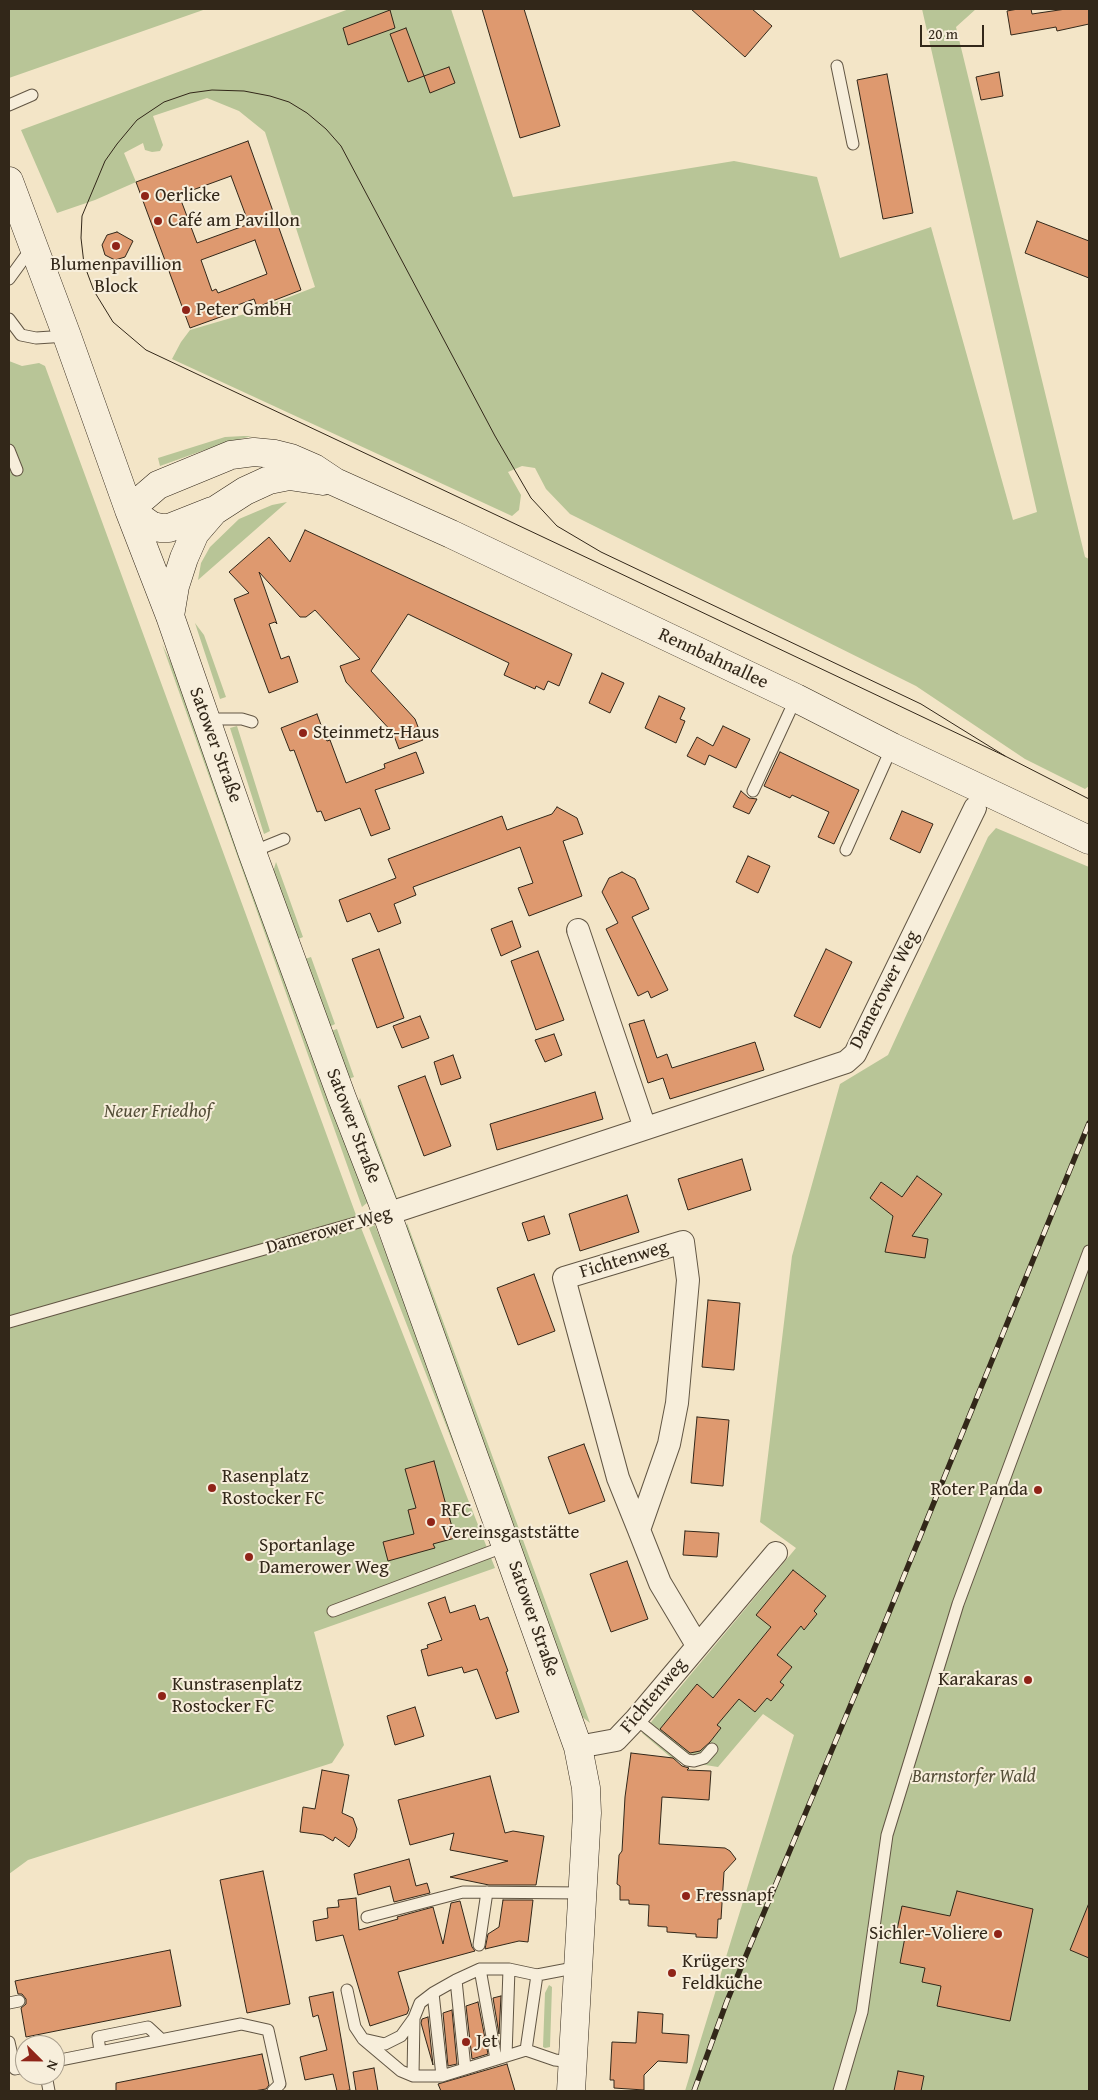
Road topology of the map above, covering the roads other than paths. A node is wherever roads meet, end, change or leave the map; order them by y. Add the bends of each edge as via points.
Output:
1 (837, 66) dead end
2 (32, 95) dead end
3 (9, 105) edge
4 (853, 144) dead end
5 (9, 181) edge
6 (33, 246) junction
7 (9, 279) edge
8 (9, 319) edge
9 (68, 336) junction
10 (9, 450) edge
11 (17, 470) dead end
12 (335, 482) junction
13 (129, 510) junction
14 (214, 511) junction
15 (170, 616) junction
16 (796, 698) junction
17 (206, 719) junction
18 (252, 722) dead end
19 (892, 747) junction
20 (753, 791) dead end
21 (975, 808) dead end
22 (284, 839) dead end
23 (1089, 840) edge
24 (846, 850) dead end
25 (252, 852) junction
26 (578, 930) dead end
27 (645, 1128) junction
28 (387, 1214) junction
29 (1089, 1251) edge
30 (9, 1322) edge
31 (639, 1530) junction
32 (507, 1546) junction
33 (776, 1553) dead end
34 (333, 1611) dead end
35 (697, 1644) junction
36 (636, 1719) junction
37 (578, 1747) junction
38 (712, 1749) dead end
39 (487, 1892) junction
40 (583, 1893) junction
41 (367, 1916) dead end
42 (479, 1945) dead end
43 (579, 1967) junction
44 (480, 1969) junction
45 (509, 1969) junction
46 (537, 1975) junction
47 (456, 1980) junction
48 (347, 1990) dead end
49 (434, 1993) junction
50 (414, 2018) junction
51 (363, 2039) junction
52 (9, 2042) edge
53 (526, 2050) junction
54 (501, 2057) junction
55 (65, 2059) edge
56 (573, 2062) junction
57 (466, 2068) junction
58 (15, 2069) edge
59 (413, 2076) junction
60 (442, 2076) junction
61 (274, 2091) edge
62 (571, 2091) edge
63 (839, 2091) edge

1 - 4 lane
2 - 3 lane
5 - 6 main road, Satower Straße
6 - 7 lane
6 - 9 main road, Satower Straße
8 - 9 lane via 21,334 36,338
9 - 13 main road, Satower Straße
10 - 11 lane
12 - 13 main road, Rennbahnallee via 314,468 276,454 230,455 169,479
12 - 14 main road, Rennbahnallee via 289,476 269,480
12 - 16 main road, Rennbahnallee
13 - 14 main road, Rennbahnallee via 152,526 161,528
13 - 15 main road, Satower Straße
14 - 15 main road, Rennbahnallee via 196,533 184,558
15 - 17 main road, Satower Straße
16 - 19 main road, Rennbahnallee
16 - 20 lane
17 - 18 lane
17 - 25 main road, Satower Straße
19 - 23 main road, Rennbahnallee
19 - 24 lane
21 - 27 street, Damerower Weg via 855,1054 846,1062
22 - 25 lane
25 - 28 main road, Satower Straße
26 - 27 street
27 - 28 street, Damerower Weg
28 - 30 lane, Damerower Weg
28 - 32 main road, Satower Straße
29 - 63 lane via 958,1604 887,1835 862,2012
31 - 31 street, Fichtenweg via 669,1444 678,1403 688,1280 683,1242 564,1278 618,1478
31 - 35 street, Fichtenweg via 660,1583
32 - 34 lane
32 - 37 main road, Satower Straße
33 - 35 street, Fichtenweg
35 - 36 street, Fichtenweg
36 - 37 street, Fichtenweg via 616,1740
36 - 38 lane via 687,1760 704,1758
37 - 40 main road, Satower Straße via 587,1813
39 - 40 lane
39 - 41 lane via 463,1892
39 - 42 lane
40 - 43 main road, Satower Straße
43 - 46 lane
43 - 56 main road, Satower Straße
44 - 45 lane
44 - 47 lane
44 - 54 lane
45 - 46 lane
45 - 54 lane
46 - 53 lane
47 - 49 lane
47 - 57 lane
48 - 51 lane via 355,2027
49 - 50 lane via 420,2003
49 - 60 lane
50 - 51 lane via 402,2036 385,2044
50 - 59 lane
51 - 59 lane via 401,2071
52 - 58 lane
53 - 54 lane
53 - 56 lane via 555,2060
54 - 57 lane
55 - 61 lane via 241,2024 268,2030 280,2084
56 - 62 main road, Satower Straße
57 - 60 lane
59 - 60 lane

